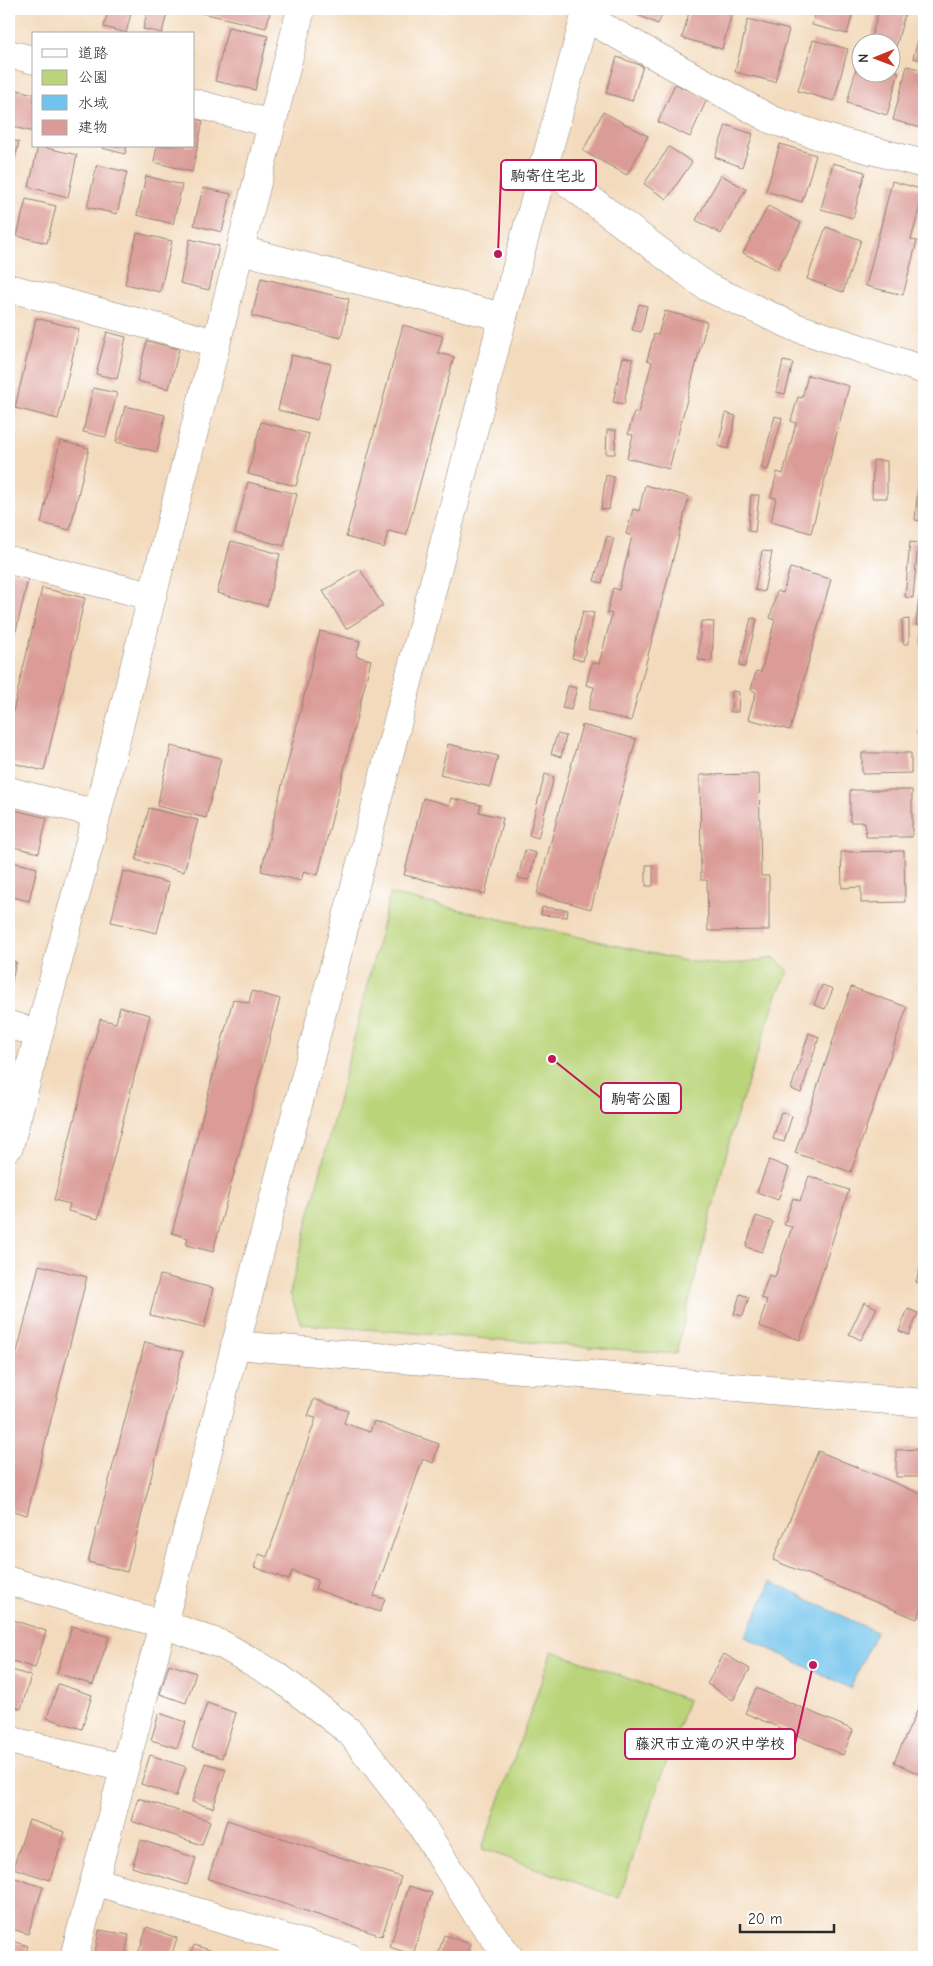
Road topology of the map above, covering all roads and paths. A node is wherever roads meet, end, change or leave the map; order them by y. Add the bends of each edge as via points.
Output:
1 (301, 9) edge
2 (586, 13) edge
3 (9, 54) edge
4 (32, 60) edge
5 (195, 103) edge
6 (272, 124) junction
7 (543, 164) junction
8 (924, 164) edge
9 (240, 250) junction
10 (9, 288) edge
11 (503, 317) junction
12 (216, 343) junction
13 (924, 370) edge
14 (9, 560) edge
15 (151, 596) junction
16 (9, 791) edge
17 (97, 814) junction
18 (9, 1026) edge
19 (39, 1033) junction
20 (9, 1148) edge
21 (235, 1345) junction
22 (924, 1403) edge
23 (9, 1581) edge
24 (162, 1624) junction
25 (9, 1740) edge
26 (124, 1768) junction
27 (94, 1880) junction
28 (74, 1957) edge
29 (348, 1957) edge
30 (509, 1957) edge

1 - 6 street
2 - 7 street
2 - 8 street via 772,120
3 - 4 street
5 - 6 street
6 - 9 street
7 - 11 street
7 - 13 street via 707,287 795,327
9 - 11 street
9 - 12 street
10 - 12 street
11 - 21 street
12 - 15 street
14 - 15 street
15 - 17 street
16 - 17 street
17 - 19 street
18 - 19 street
19 - 20 street
21 - 22 street
21 - 24 street
23 - 24 street
24 - 26 street
24 - 30 street via 223,1645 280,1678 350,1732 418,1820 476,1913
25 - 26 street
26 - 27 street
27 - 28 street
27 - 29 street

